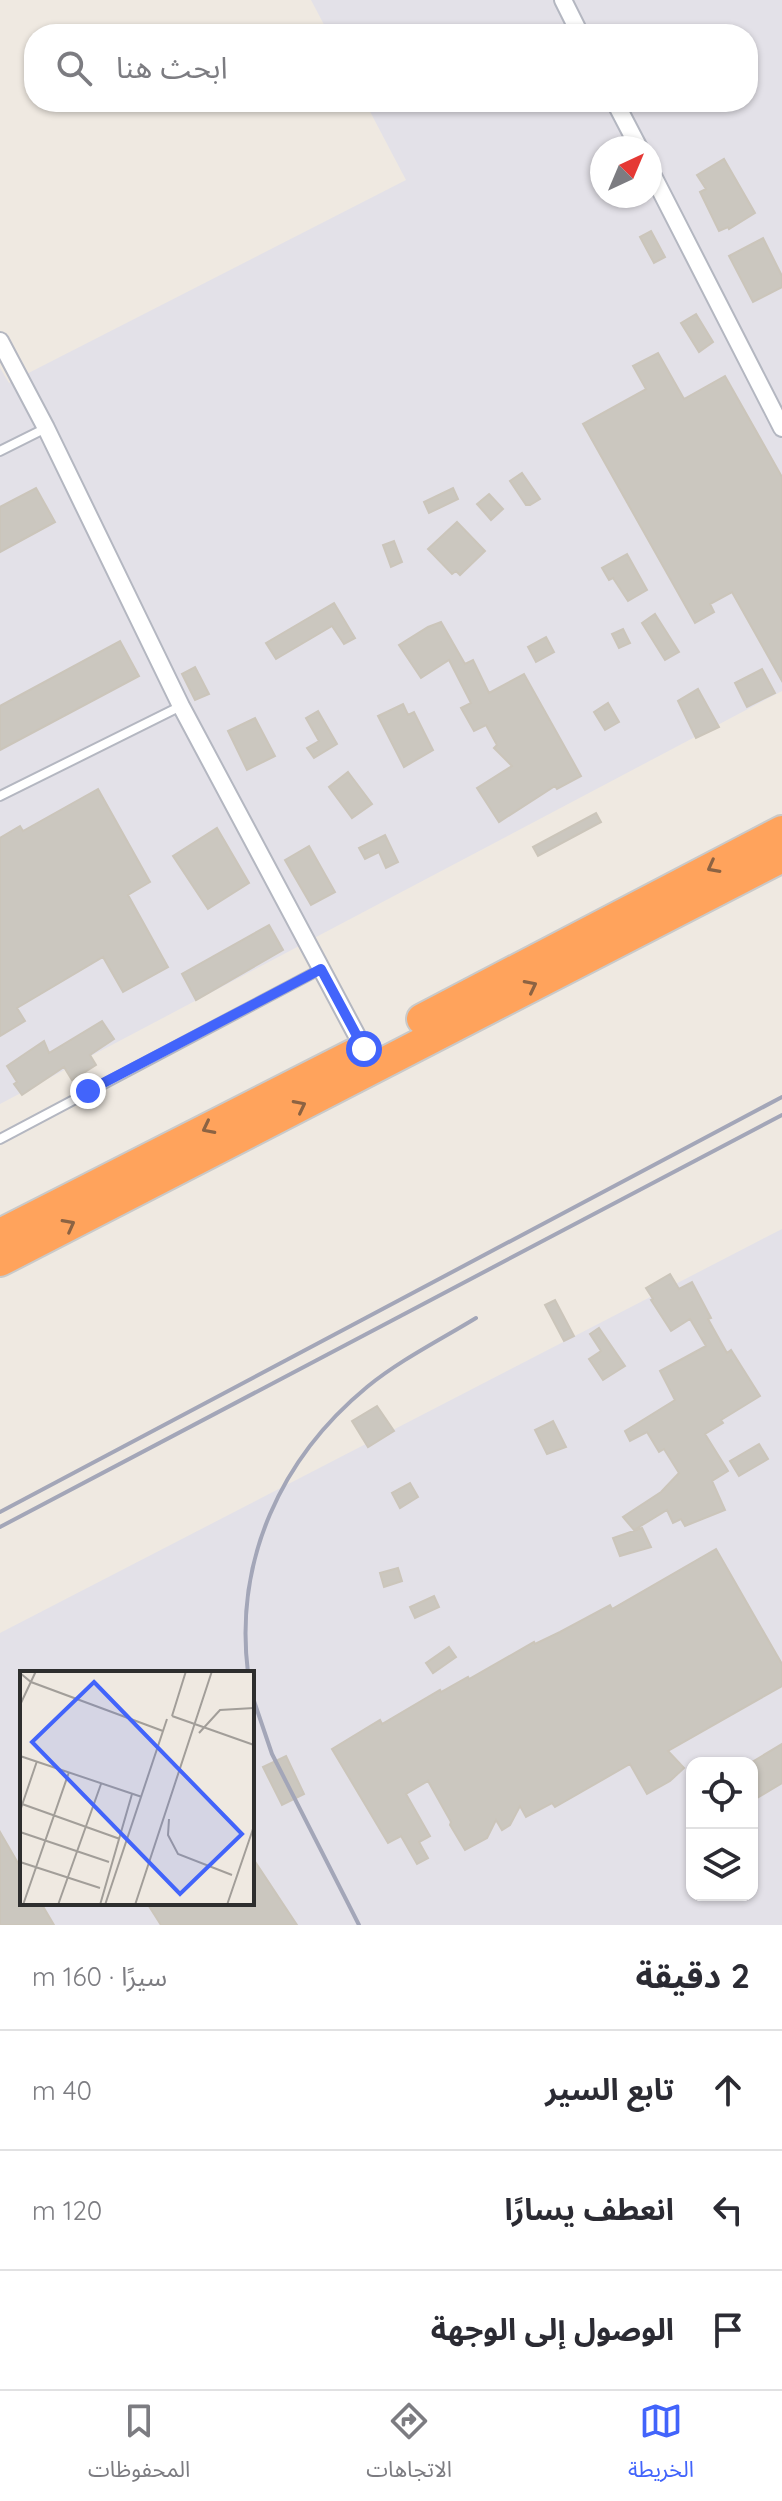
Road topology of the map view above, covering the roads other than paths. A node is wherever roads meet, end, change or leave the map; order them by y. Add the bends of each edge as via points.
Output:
1 (563, 0) edge
2 (575, 24) edge
3 (620, 112) edge
4 (633, 136) edge
5 (662, 193) edge
6 (0, 341) edge
7 (46, 428) junction
8 (782, 428) edge
9 (0, 451) edge
10 (181, 706) junction
11 (0, 796) edge
12 (782, 831) edge
13 (782, 857) edge
14 (321, 969) junction
15 (364, 1049) junction
16 (0, 1139) edge
17 (0, 1234) edge
18 (0, 1261) edge

1 - 2 street
3 - 4 street
5 - 8 street
6 - 7 street
7 - 9 lane
7 - 10 street
10 - 11 lane
10 - 14 street
12 -> 15 highway
18 -> 13 highway
14 - 15 street
14 - 16 lane
15 -> 17 highway

